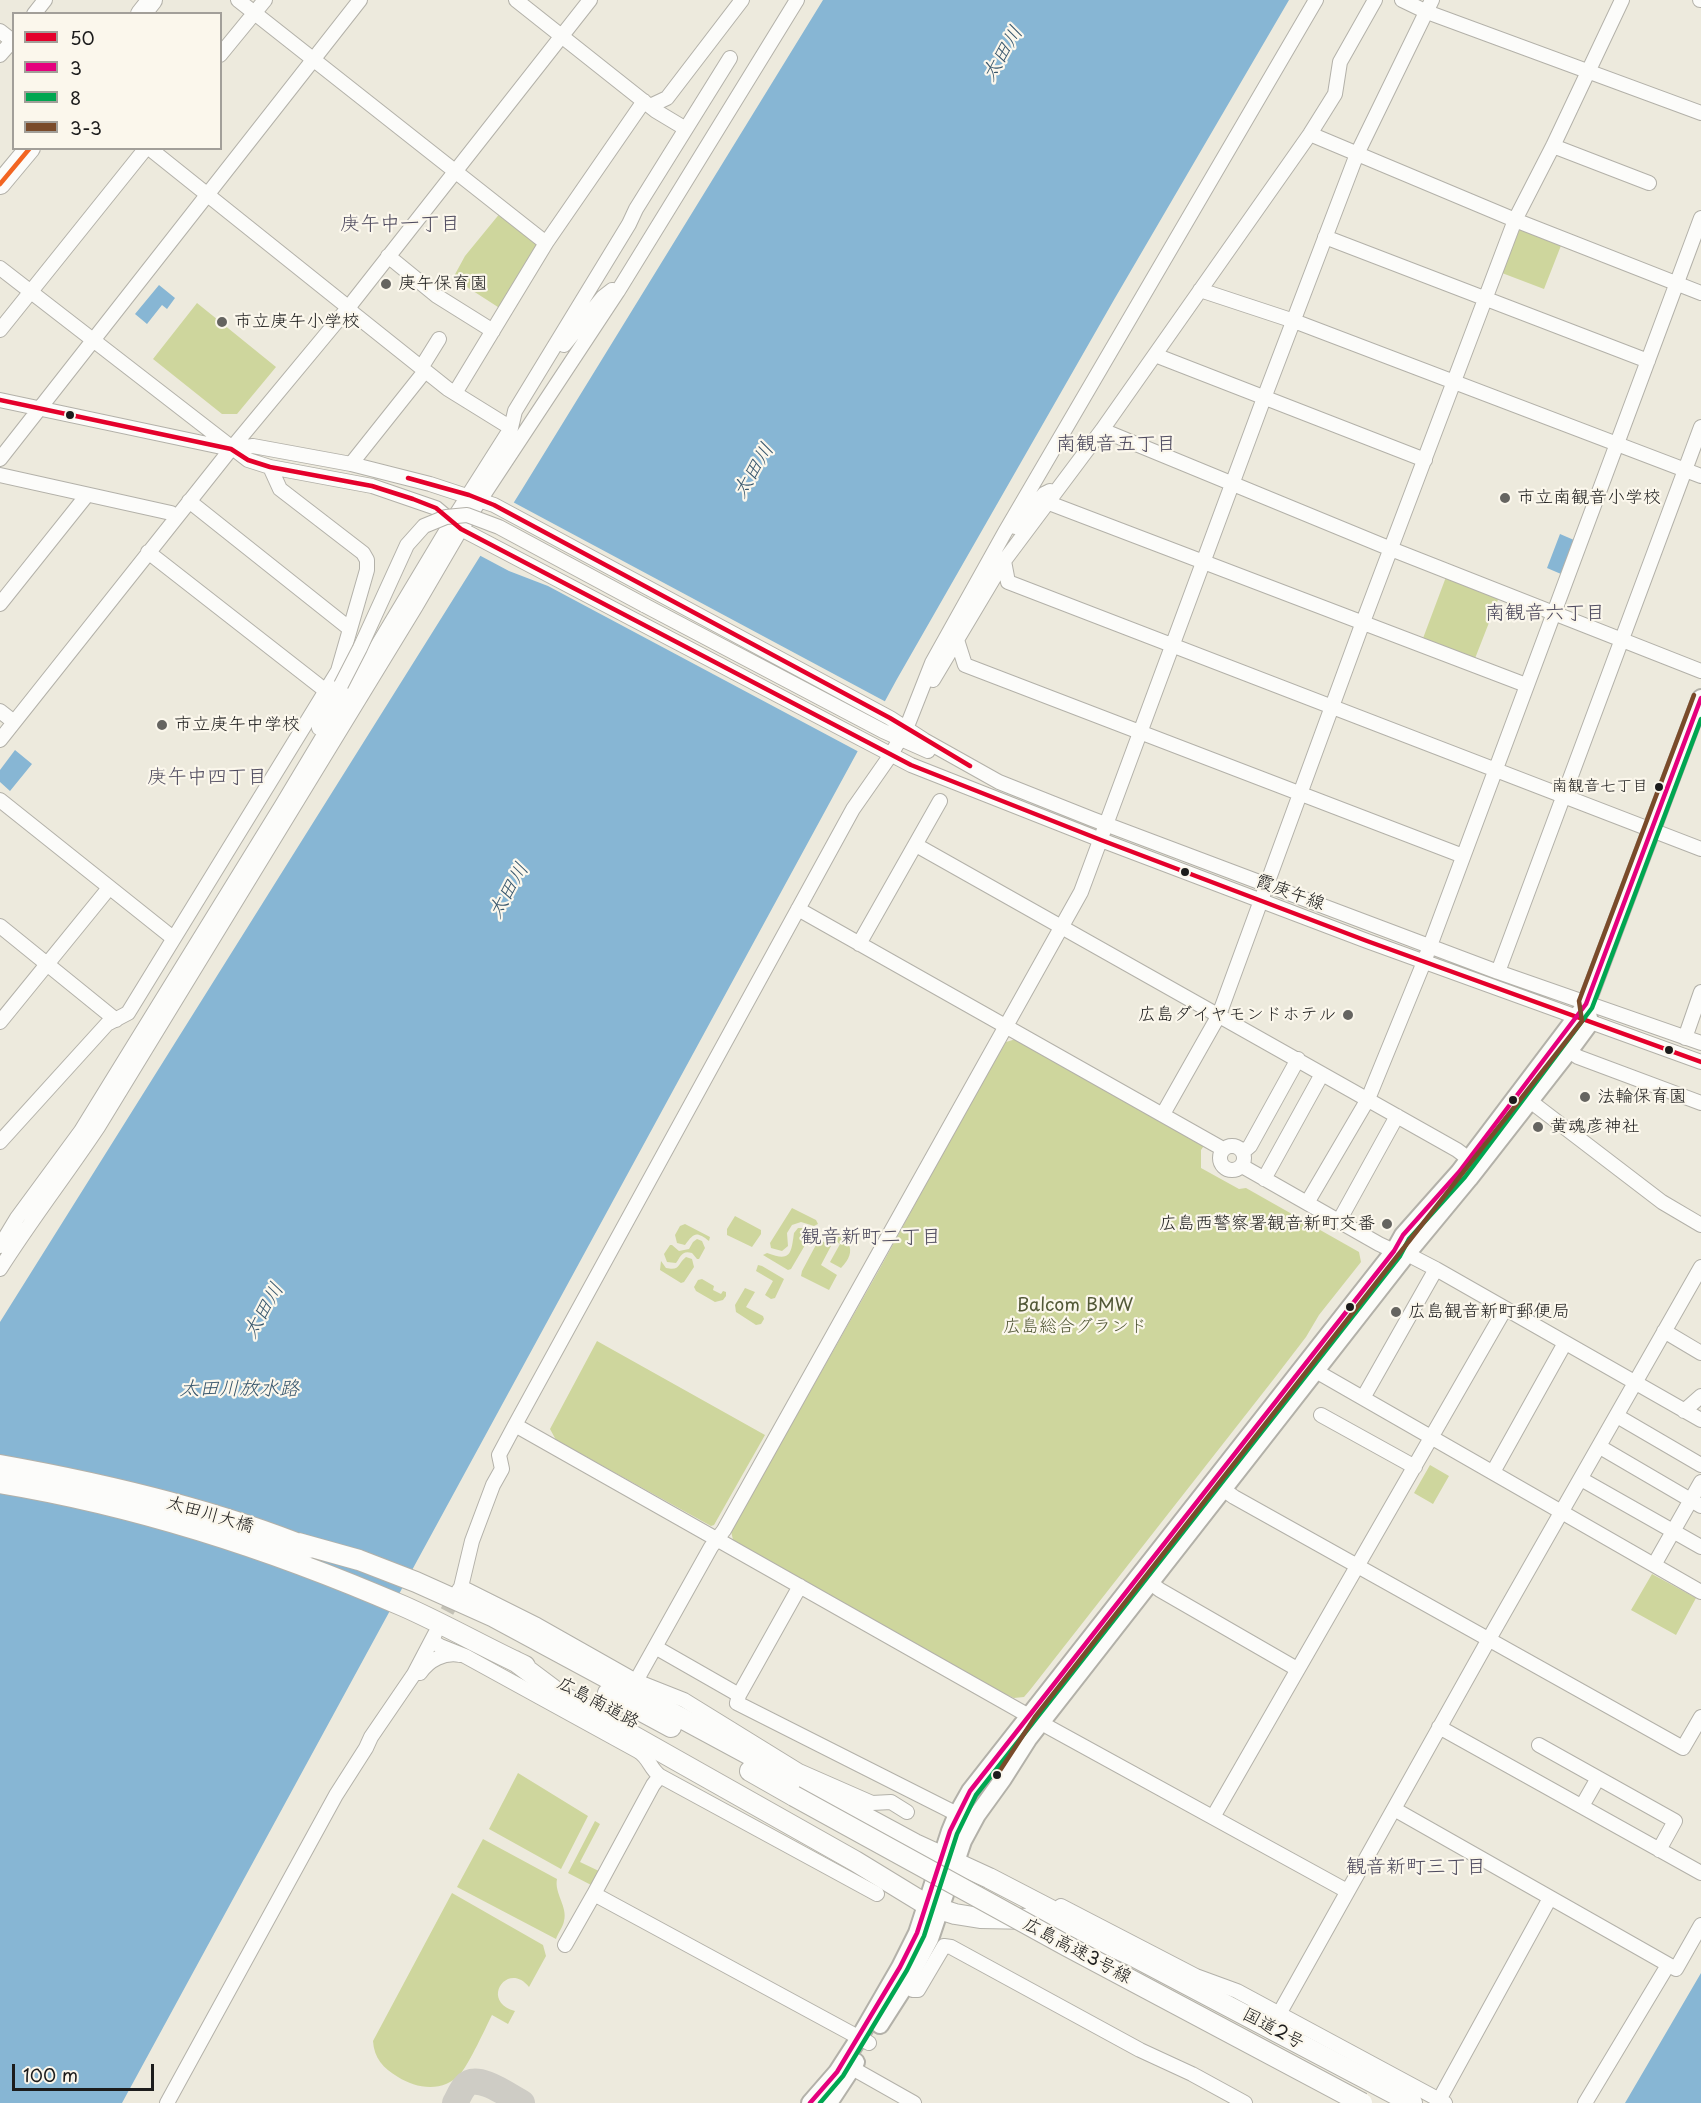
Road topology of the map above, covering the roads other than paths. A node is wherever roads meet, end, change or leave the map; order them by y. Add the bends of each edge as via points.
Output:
1 (45, 0) edge
2 (152, 0) edge
3 (238, 0) edge
4 (265, 0) edge
5 (360, 0) edge
6 (516, 0) edge
7 (590, 0) edge
8 (742, 0) edge
9 (797, 0) edge
10 (1316, 0) edge
11 (1375, 0) edge
12 (1402, 0) edge
13 (1622, 0) edge
14 (1430, 6) edge
15 (36, 12) edge
16 (143, 12) edge
17 (254, 13) junction
18 (0, 31) edge
19 (561, 36) junction
20 (12, 40) edge
21 (12, 42) edge
22 (222, 53) edge
23 (0, 55) edge
24 (730, 58) dead end
25 (314, 59) junction
26 (1588, 72) junction
27 (647, 104) junction
28 (1701, 113) edge
29 (686, 129) junction
30 (1310, 134) junction
31 (1553, 146) junction
32 (28, 150) edge
33 (145, 150) edge
34 (150, 150) edge
35 (1357, 154) junction
36 (455, 171) junction
37 (1649, 183) dead end
38 (0, 184) edge
39 (207, 194) junction
40 (1701, 218) edge
41 (1515, 220) junction
42 (1325, 237) junction
43 (546, 243) junction
44 (387, 256) junction
45 (0, 268) edge
46 (1677, 283) junction
47 (1200, 290) junction
48 (618, 291) junction
49 (30, 292) junction
50 (1701, 293) edge
51 (1484, 299) junction
52 (348, 308) junction
53 (1294, 321) junction
54 (0, 330) edge
55 (494, 331) junction
56 (439, 339) dead end
57 (93, 341) junction
58 (552, 349) junction
59 (1155, 355) junction
60 (1648, 361) junction
61 (423, 369) junction
62 (1454, 381) junction
63 (455, 393) junction
64 (1264, 398) junction
65 (0, 399) edge
66 (40, 408) junction
67 (511, 428) junction
68 (1701, 428) edge
69 (1102, 430) junction
70 (1617, 443) junction
71 (231, 449) junction
72 (0, 459) edge
73 (1425, 460) junction
74 (351, 464) junction
75 (270, 468) junction
76 (1685, 470) junction
77 (0, 475) edge
78 (1701, 476) edge
79 (1061, 485) junction
80 (1233, 485) junction
81 (87, 495) junction
82 (475, 497) junction
83 (189, 501) junction
84 (1049, 503) junction
85 (176, 517) junction
86 (456, 525) junction
87 (1005, 532) junction
88 (1390, 549) junction
89 (148, 552) junction
90 (1004, 561) junction
91 (1204, 562) junction
92 (0, 604) edge
93 (1553, 614) junction
94 (1363, 622) junction
95 (350, 628) junction
96 (957, 640) junction
97 (1622, 640) junction
98 (1174, 646) junction
99 (1701, 671) edge
100 (1526, 685) junction
101 (326, 691) junction
102 (920, 696) junction
103 (1701, 698) edge
104 (1333, 707) junction
105 (0, 711) edge
106 (14, 722) junction
107 (887, 725) junction
108 (1141, 732) junction
109 (903, 734) junction
110 (0, 740) edge
111 (890, 756) junction
112 (1495, 768) junction
113 (1301, 794) junction
114 (1563, 795) junction
115 (0, 800) edge
116 (940, 801) dead end
117 (282, 805) junction
118 (1106, 825) junction
119 (1653, 830) junction
120 (1101, 840) junction
121 (916, 845) junction
122 (1701, 849) edge
123 (1463, 856) junction
124 (1267, 884) junction
125 (109, 888) junction
126 (1261, 901) junction
127 (798, 909) junction
128 (0, 926) edge
129 (1064, 927) junction
130 (173, 938) junction
131 (859, 944) junction
132 (1430, 946) junction
133 (1424, 962) junction
134 (48, 964) junction
135 (1498, 972) junction
136 (1701, 992) edge
137 (1219, 1015) junction
138 (1584, 1015) junction
139 (116, 1020) junction
140 (0, 1022) edge
141 (1008, 1027) junction
142 (1685, 1038) junction
143 (1701, 1043) edge
144 (1569, 1051) junction
145 (1298, 1059) junction
146 (1701, 1062) edge
147 (1322, 1074) junction
148 (1368, 1099) junction
149 (1530, 1101) junction
150 (1701, 1103) edge
151 (1163, 1114) junction
152 (1397, 1116) junction
153 (1, 1139) edge
154 (1223, 1149) junction
155 (1242, 1159) junction
156 (1469, 1159) junction
157 (1264, 1179) junction
158 (1306, 1203) junction
159 (1339, 1221) junction
160 (1701, 1225) edge
161 (0, 1246) edge
162 (1400, 1253) junction
163 (1701, 1267) edge
164 (0, 1269) edge
165 (1436, 1269) junction
166 (1696, 1286) edge
167 (1505, 1309) junction
168 (1664, 1331) junction
169 (1565, 1343) junction
170 (1701, 1353) edge
171 (1311, 1369) junction
172 (1635, 1383) junction
173 (1701, 1396) edge
174 (1363, 1398) junction
175 (1684, 1411) junction
176 (1321, 1415) dead end
177 (1617, 1416) junction
178 (1701, 1420) edge
179 (515, 1425) junction
180 (1432, 1438) junction
181 (1600, 1447) junction
182 (1701, 1464) edge
183 (0, 1465) edge
184 (1415, 1467) junction
185 (1492, 1472) junction
186 (1581, 1479) junction
187 (1701, 1482) edge
188 (0, 1483) edge
189 (1219, 1486) junction
190 (1696, 1503) edge
191 (1562, 1512) junction
192 (1673, 1531) junction
193 (717, 1539) junction
194 (298, 1543) joint
195 (1701, 1547) edge
196 (1654, 1565) junction
197 (1357, 1566) junction
198 (1146, 1579) junction
199 (800, 1586) junction
200 (1701, 1592) edge
201 (410, 1593) junction
202 (1489, 1639) junction
203 (655, 1647) junction
204 (465, 1656) junction
205 (515, 1661) junction
206 (1297, 1669) junction
207 (636, 1681) junction
208 (739, 1695) junction
209 (1701, 1717) edge
210 (1036, 1719) junction
211 (1439, 1727) junction
212 (723, 1733) junction
213 (1539, 1745) dead end
214 (366, 1748) junction
215 (660, 1776) junction
216 (1598, 1778) junction
217 (792, 1802) junction
218 (1582, 1806) junction
219 (1394, 1809) junction
220 (907, 1812) dead end
221 (957, 1814) junction
222 (1212, 1817) junction
223 (1659, 1850) junction
224 (950, 1861) junction
225 (850, 1865) junction
226 (1701, 1873) edge
227 (1347, 1891) junction
228 (877, 1893) dead end
229 (594, 1894) junction
230 (1019, 1894) junction
231 (1550, 1898) junction
232 (934, 1907) junction
233 (1701, 1925) edge
234 (565, 1945) dead end
235 (1133, 1956) junction
236 (1668, 1965) junction
237 (905, 1986) junction
238 (1279, 2014) junction
239 (864, 2040) junction
240 (852, 2068) junction
241 (1442, 2102) edge
242 (167, 2103) edge
243 (810, 2103) edge
244 (829, 2103) edge
245 (914, 2103) edge
246 (1245, 2103) edge
247 (1348, 2103) edge
248 (1362, 2103) edge
249 (1412, 2103) edge
250 (1585, 2103) edge

1 - 15 street
2 - 16 highway
3 - 17 street
4 - 17 street
5 - 25 street
6 - 19 street
7 - 19 street
8 - 27 street via 667,98
9 - 48 street
10 - 87 street
11 - 30 street via 1340,62 1335,94
12 - 14 street
13 - 26 street
14 - 26 street
14 - 35 street
17 - 22 street
17 - 25 street
18 - 20 street
19 - 27 street
19 - 36 street
21 - 23 street
24 - 29 street
25 - 36 street
25 - 39 street
26 - 28 street
26 - 31 street
27 - 29 street
27 - 43 street
29 - 58 street
30 - 35 street
30 - 47 street
31 - 37 street
31 - 41 street
32 - 38 highway
33 - 49 street
34 - 39 street
35 - 41 street
35 - 42 street
36 - 43 street
36 - 44 street
39 - 52 street
39 - 57 street
40 - 46 street
41 - 46 street
41 - 51 street
42 - 51 street
42 - 53 street
43 - 55 street
44 - 52 street
44 - 55 street via 436,296
45 - 49 street
46 - 50 street
46 - 60 street
47 - 53 street
47 - 59 street
48 - 58 street via 612,290 603,297 561,348
48 - 82 street
49 - 54 street
49 - 57 street
51 - 60 street
51 - 62 street
52 - 61 street
52 - 71 street
53 - 62 street
53 - 64 street
55 - 63 street
56 - 61 street
57 - 66 street
57 - 71 street
58 - 67 street via 515,411
59 - 64 street
59 - 69 street
60 - 70 street
61 - 63 street
61 - 74 street
62 - 70 street
62 - 73 street
63 - 67 street
64 - 73 street
64 - 80 street
65 - 66 street
66 - 71 street
66 - 72 street
67 - 82 street
68 - 76 street
69 - 79 street
69 - 80 street
70 - 76 street
70 - 93 street
71 - 74 street via 253,446
71 - 75 street
71 - 83 street
73 - 88 street
74 - 82 street
75 - 86 street via 372,486 436,508
75 - 95 street via 280,489 368,560
76 - 78 street
76 - 97 street
77 - 81 street
79 - 84 street
79 - 87 street via 1044,494 1017,526
80 - 88 street
80 - 91 street
81 - 85 street
81 - 92 street
82 - 86 street
82 - 107 street
83 - 85 street
83 - 95 street
84 - 90 street
84 - 91 street
85 - 89 street
86 - 111 street
86 - 117 street
86 - 164 street via 98,1127
87 - 102 street via 932,663
88 - 93 street
88 - 94 street
89 - 101 street
89 - 106 street
90 - 96 street
90 - 98 street via 1008,582
91 - 94 street
91 - 98 street
93 - 97 street
93 - 100 street
94 - 100 street
94 - 104 street
95 - 101 street via 338,671
96 - 102 street
96 - 108 street via 965,665
97 - 99 street
97 - 114 street
98 - 104 street
98 - 108 street
100 - 112 street
101 - 130 street
102 - 109 street
103 - 119 main road
104 - 112 street
104 - 113 street
105 - 106 street
106 - 110 street
107 - 109 street, 霞庚午線
107 - 117 street, bridge via 499,527 467,515 446,517 435,520 406,545 360,648 296,768
108 - 113 street
108 - 118 street
109 - 111 street
109 - 118 street, 霞庚午線 via 999,782
111 - 120 street
111 - 127 street via 853,809
112 - 114 street
112 - 123 street
113 - 123 street
113 - 124 street
114 - 119 street
114 - 135 street
115 - 125 street
116 - 121 street
117 - 161 street via 81,1131
118 - 120 street
118 - 124 street, 霞庚午線
119 - 122 street
119 - 138 main road
120 - 126 street
120 - 129 street
121 - 129 street
121 - 131 street
123 - 132 street
124 - 126 street
124 - 132 street, 霞庚午線
125 - 130 street
125 - 134 street
126 - 133 street
126 - 137 street
127 - 131 street
127 - 179 street
128 - 134 street
129 - 137 street
129 - 141 street
130 - 139 street via 128,1013
131 - 141 street
132 - 133 street
132 - 135 street, 霞庚午線
133 - 138 street
133 - 148 street
134 - 139 street
134 - 140 street
135 - 138 street, 霞庚午線
136 - 142 street
137 - 145 street
137 - 151 street
138 - 142 street, 霞庚午線
138 - 144 main road
138 - 146 street
138 - 156 main road
139 - 153 street via 107,1024
141 - 151 street
141 - 193 street
142 - 143 street, 霞庚午線
144 - 149 main road
144 - 150 street
145 - 147 street
145 - 155 street
147 - 148 street
147 - 157 street
148 - 152 street
148 - 158 street
149 - 160 street via 1662,1202
149 - 162 main road via 1469,1179
151 - 154 street
152 - 156 street
152 - 159 street
154 - 155 street via 1233,1146
154 - 155 street via 1220,1158 1224,1167 1233,1170
155 - 157 street
156 - 162 main road via 1403,1235
157 - 158 street
158 - 159 street
159 - 162 street
162 - 165 street
162 - 171 main road
163 - 166 street
165 - 167 street
165 - 174 street
166 - 168 street
167 - 169 street
167 - 180 street
168 - 170 street
168 - 172 street
169 - 172 street
169 - 185 street
171 - 174 street
171 - 189 main road
172 - 175 street
172 - 177 street
173 - 175 street
174 - 180 street
175 - 178 street
176 - 184 street
177 - 181 street
177 - 182 street
179 - 193 street
179 - 207 street via 499,1455 502,1468 472,1541 459,1590 537,1624
180 - 184 street
180 - 185 street
181 - 186 street
181 - 190 street
183 - 194 highway, 太田川大橋 via 114,1488
184 - 197 street
185 - 191 street
186 - 191 street
186 - 192 street
187 - 190 street
188 - 201 highway, 太田川大橋 via 185,1526 293,1562
189 - 197 street
189 - 198 main road
190 - 192 street
191 - 196 street
191 - 202 street
192 - 195 street
192 - 196 street
193 - 199 street
193 - 203 street
194 - 201 highway, 広島南道路 via 359,1560
196 - 200 street
197 - 202 street
197 - 206 street
198 - 206 street
198 - 210 main road
199 - 208 street
199 - 210 street
201 - 205 highway, 広島南道路
201 - 212 highway, 国道2号 via 530,1636
201 - 217 highway, 広島南道路 via 525,1647
202 - 209 street via 1683,1748
202 - 211 street
203 - 207 street
203 - 208 street
204 - 214 street via 445,1655 424,1667 402,1704
204 - 214 street via 440,1646 433,1637
204 - 215 street via 644,1754
205 - 217 highway, 広島南道路
205 - 225 highway via 559,1694
206 - 222 street
207 - 212 street via 676,1696
208 - 221 street via 737,1702
210 - 221 main road via 970,1791
210 - 222 street
210 - 224 main road
211 - 218 street
211 - 219 street
212 - 220 street via 872,1803 891,1802
212 - 224 highway, 国道2号
213 - 216 street
214 - 242 street via 336,1795
215 - 225 street
215 - 229 street
216 - 218 street
216 - 223 street via 1675,1821
217 - 247 highway, 広島高速3号線 via 1100,1978
217 - 248 highway, 広島高速3号線, bridge
218 - 223 street
219 - 227 street
219 - 231 street
221 - 224 main road
222 - 227 street
223 - 226 street
224 - 230 highway, 国道2号
224 - 232 main road
225 - 228 street
225 - 232 highway
227 - 238 street
229 - 234 street
229 - 239 street
230 - 235 highway, 国道2号
230 - 238 street via 1026,1890 1034,1892
231 - 236 street
231 - 241 street
232 - 235 highway, 国道2号 via 980,1918 1034,1919 1073,1929
232 - 237 main road via 930,1939
232 - 239 main road
233 - 236 street via 1676,1969
235 - 249 highway, 国道2号
236 - 250 street
237 - 239 main road
237 - 246 street via 918,1990 944,1946 951,1947
238 - 241 street
239 - 240 main road
239 - 243 main road
240 - 244 main road
240 - 245 street

